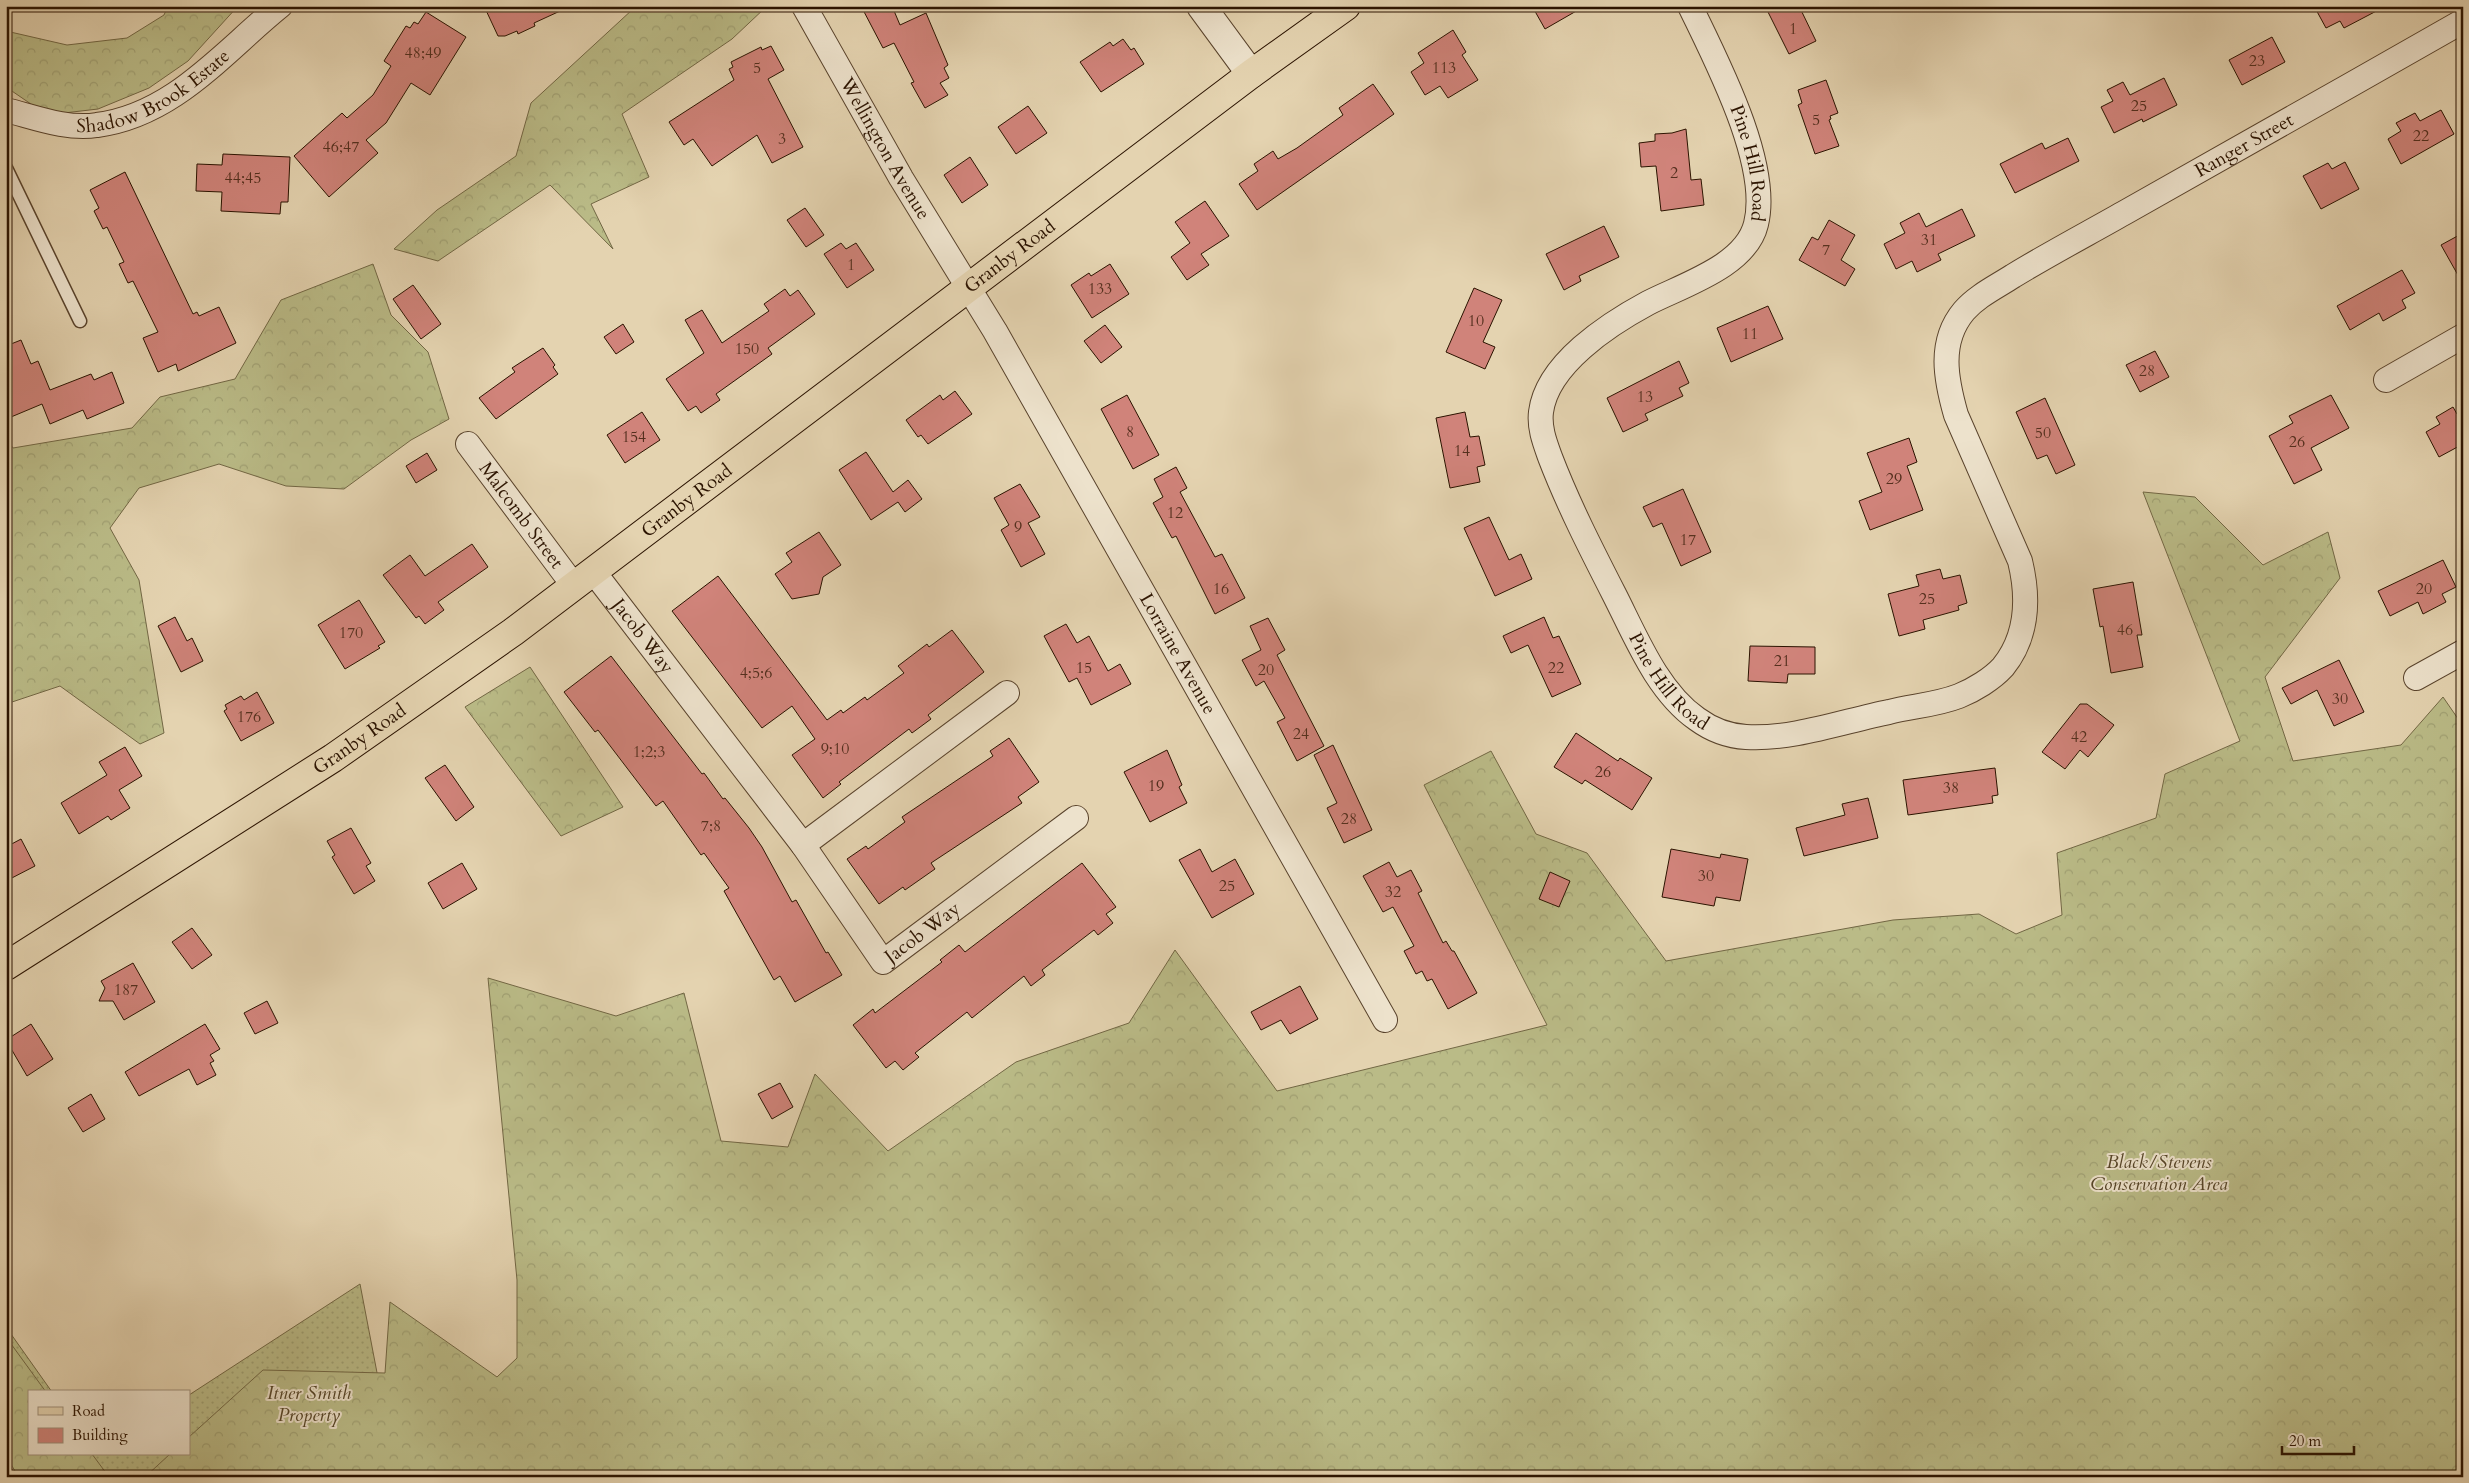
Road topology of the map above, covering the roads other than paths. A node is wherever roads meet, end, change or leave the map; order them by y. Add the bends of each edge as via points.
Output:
1 (280, 6) edge
2 (804, 6) edge
3 (1201, 6) edge
4 (1346, 6) edge
5 (1690, 6) edge
6 (2463, 21) edge
7 (1251, 74) junction
8 (6, 110) edge
9 (6, 168) edge
10 (2025, 269) joint
11 (968, 288) junction
12 (80, 321) dead end
13 (2463, 336) edge
14 (2386, 380) dead end
15 (468, 444) dead end
16 (583, 579) junction
17 (2463, 652) edge
18 (2416, 678) dead end
19 (1007, 692) dead end
20 (1076, 818) dead end
21 (803, 846) junction
22 (6, 966) edge
23 (1385, 1020) dead end

1 - 8 street, Shadow Brook Estate via 195,81 142,112 96,126 70,125
2 - 11 street, Wellington Avenue via 901,178
3 - 7 street
4 - 7 main road, Granby Road
5 - 10 street, Pine Hill Road via 1728,91 1754,165 1759,203 1753,236 1717,269 1648,304 1584,347 1559,372 1541,413 1542,432 1564,493 1642,650 1673,697 1698,720 1725,734 1748,737 1828,727 1962,695 1990,679 2010,657 2023,629 2026,612 2024,579 1997,504 1956,415 1945,361 1950,334 1964,311 1980,296
6 - 10 street, Ranger Street
7 - 11 main road, Granby Road
9 - 12 lane
11 - 16 main road, Granby Road
11 - 23 street, Lorraine Avenue
13 - 14 street
15 - 16 street, Malcomb Street
16 - 21 street, Jacob Way
16 - 22 main road, Granby Road via 368,735
17 - 18 street
19 - 21 street
20 - 21 street, Jacob Way via 883,962

